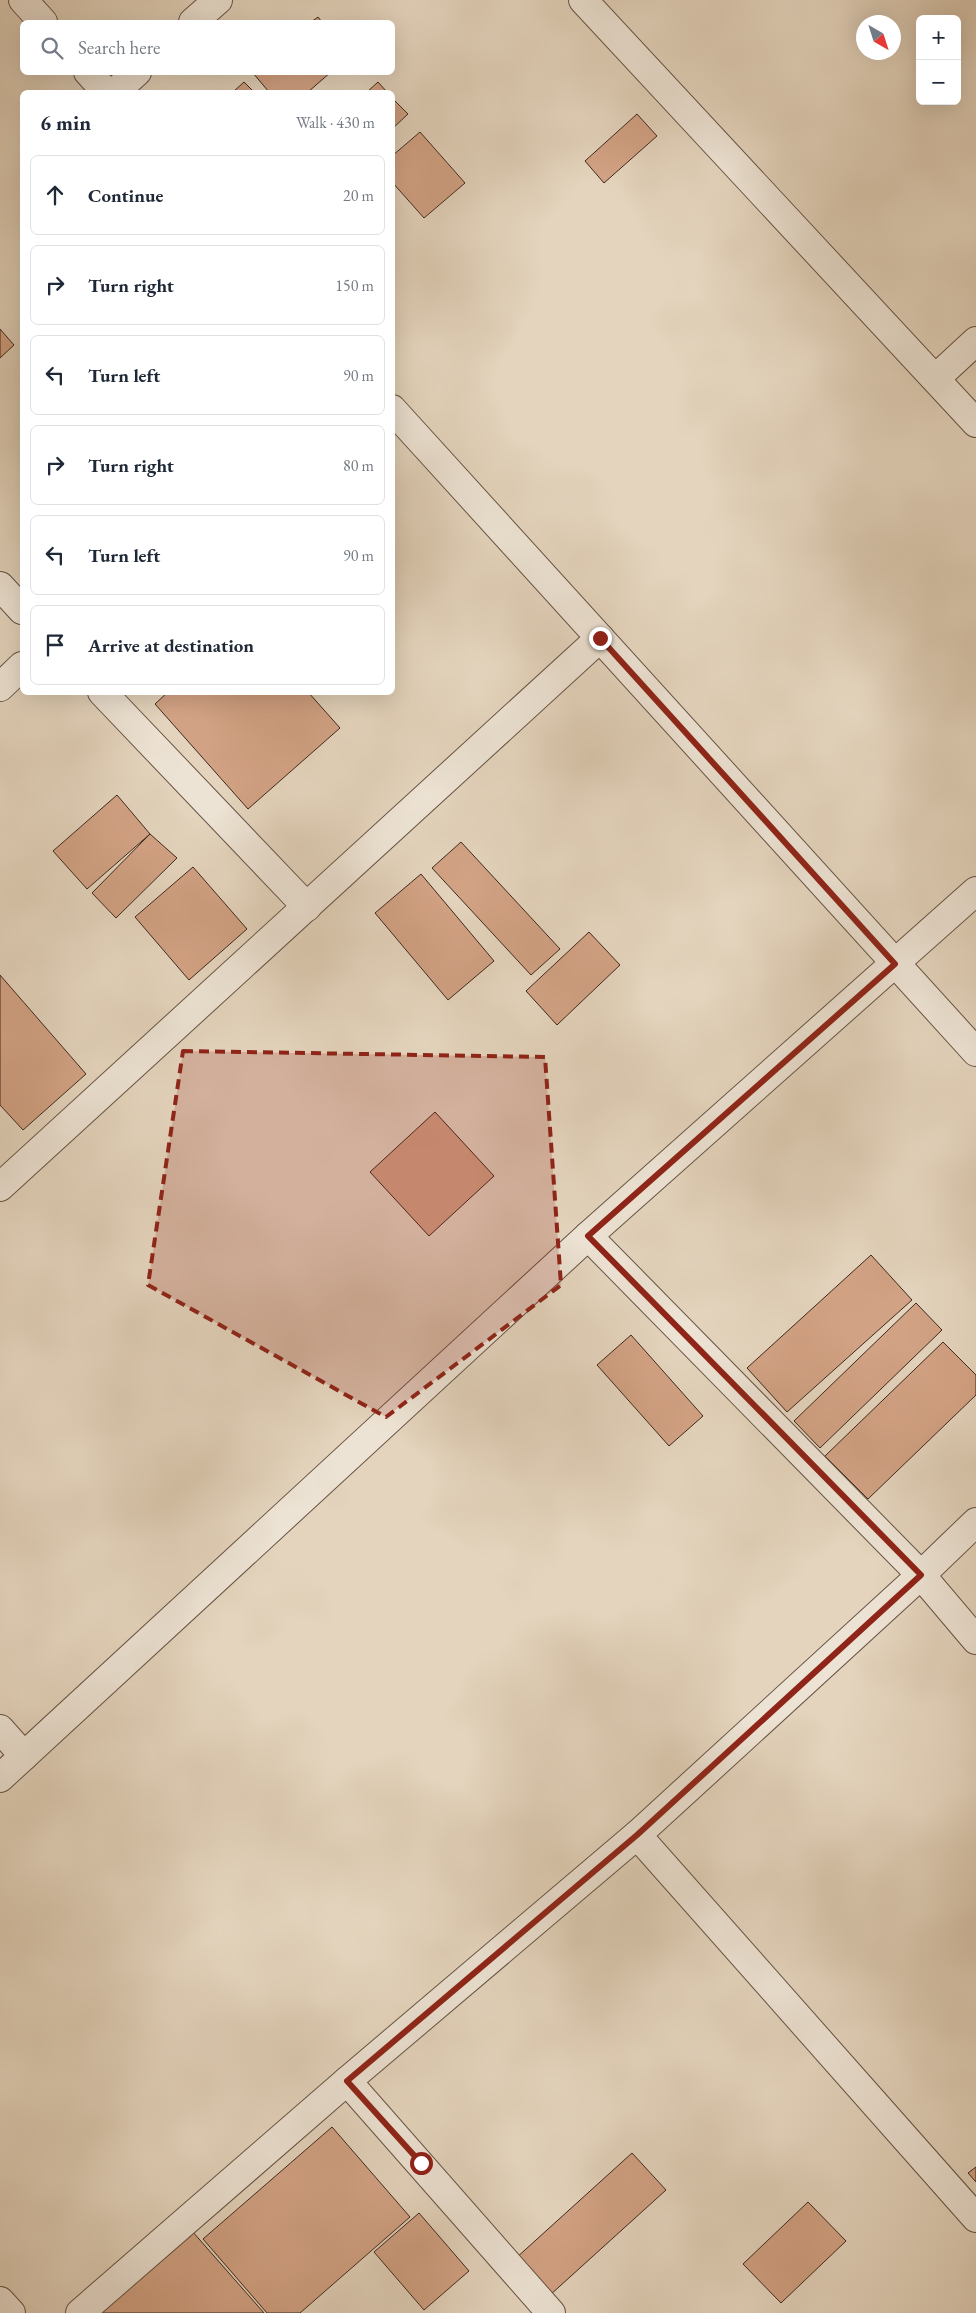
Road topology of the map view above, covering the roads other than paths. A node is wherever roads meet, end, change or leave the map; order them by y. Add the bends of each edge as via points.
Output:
1 (23, 0) edge
2 (218, 0) edge
3 (583, 0) edge
4 (41, 20) edge
5 (195, 20) edge
6 (91, 75) edge
7 (135, 75) edge
8 (104, 90) edge
9 (117, 90) edge
10 (976, 341) edge
11 (936, 378) junction
12 (395, 412) edge
13 (976, 423) edge
14 (0, 586) edge
15 (20, 608) edge
16 (600, 638) junction
17 (20, 668) edge
18 (0, 687) edge
19 (105, 695) edge
20 (976, 892) edge
21 (307, 907) junction
22 (895, 964) junction
23 (976, 1052) edge
24 (0, 1186) edge
25 (588, 1236) junction
26 (976, 1522) edge
27 (921, 1575) junction
28 (976, 1640) edge
29 (0, 1729) edge
30 (24, 1756) junction
31 (0, 1778) edge
32 (637, 1835) junction
33 (347, 2081) junction
34 (976, 2218) edge
35 (0, 2302) edge
36 (11, 2313) edge
37 (80, 2313) edge
38 (551, 2313) edge

1 - 4 street
2 - 5 street
3 - 11 street
6 - 8 street
7 - 9 street
10 - 11 street
11 - 13 street
12 - 16 street
14 - 15 street
16 - 21 street
16 - 22 street
17 - 18 street
19 - 21 street
20 - 22 street
21 - 24 street
22 - 23 street
22 - 25 street
25 - 27 street
25 - 30 street
26 - 27 street
27 - 28 street
27 - 32 street
29 - 30 street
30 - 31 street
32 - 33 street
32 - 34 street
33 - 37 street
33 - 38 street
35 - 36 street

